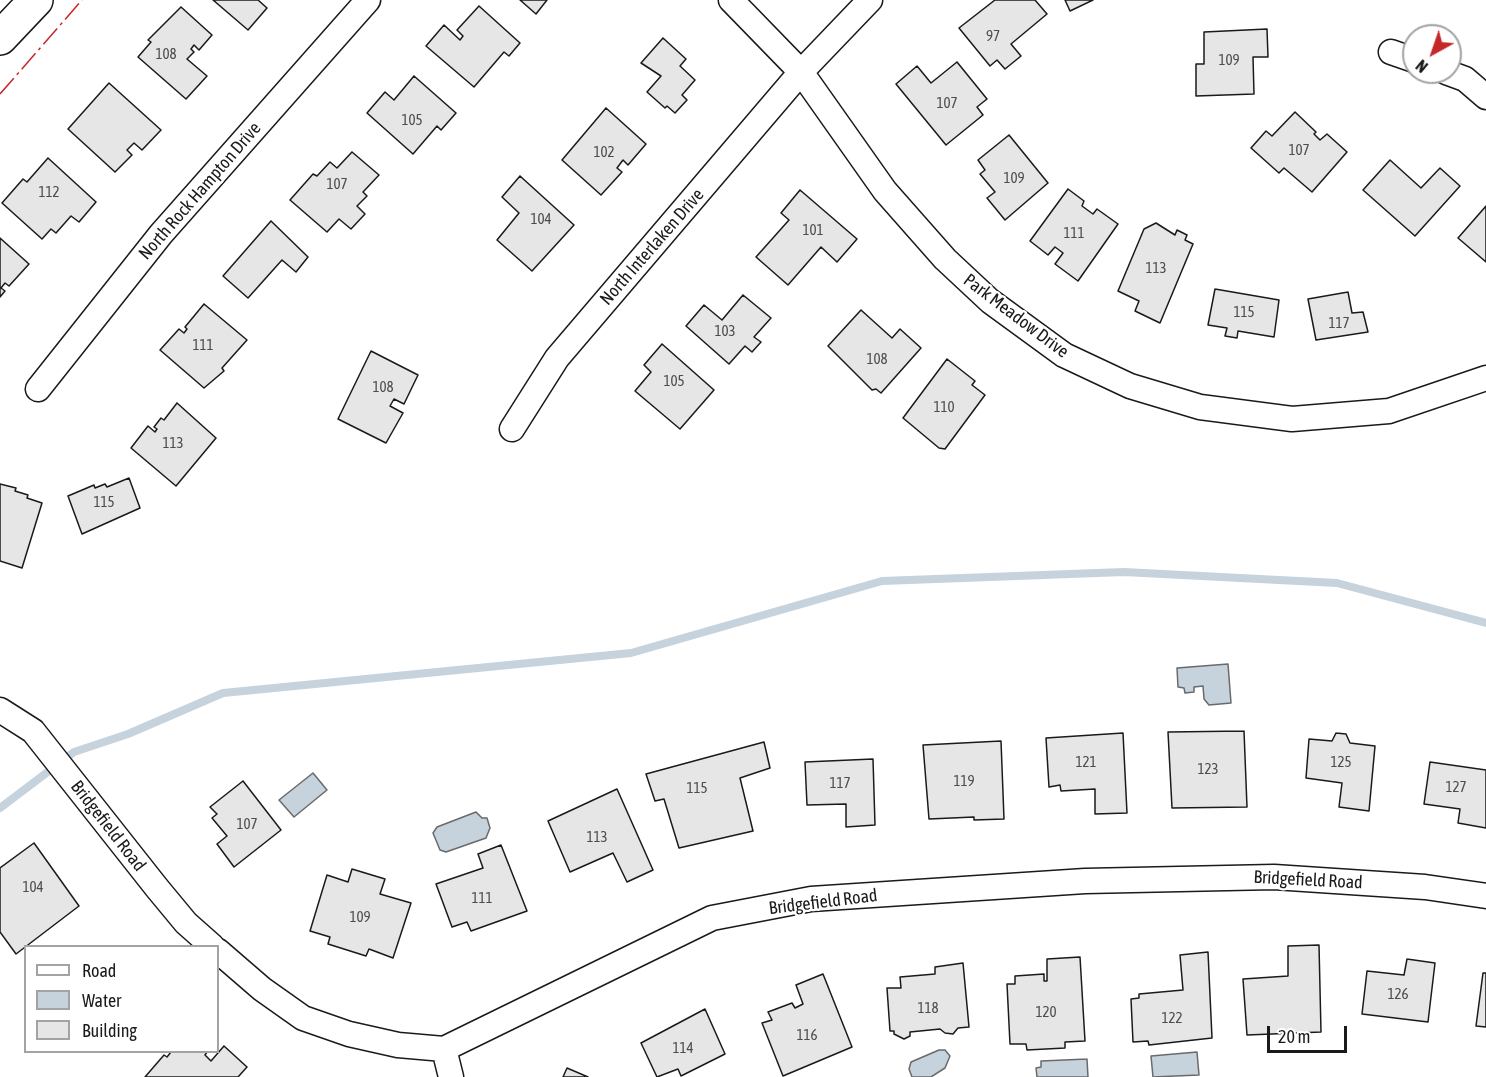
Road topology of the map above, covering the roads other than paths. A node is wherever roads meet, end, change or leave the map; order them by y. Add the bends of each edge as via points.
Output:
1 (36, 0) edge
2 (368, 0) edge
3 (731, 0) edge
4 (870, 0) edge
5 (0, 38) edge
6 (1391, 52) dead end
7 (1402, 56) edge
8 (801, 72) junction
9 (1462, 78) edge
10 (1486, 97) edge
11 (1486, 378) edge
12 (38, 389) dead end
13 (512, 429) dead end
14 (0, 710) edge
15 (1486, 896) edge
16 (212, 945) edge
17 (219, 952) edge
18 (444, 1049) junction
19 (451, 1077) edge

1 - 5 main road
2 - 12 street, North Rock Hampton Drive via 160,234
3 - 8 street, Park Meadow Drive
4 - 8 street, North Interlaken Drive
6 - 7 street
8 - 11 street, Park Meadow Drive via 885,191 945,259 990,301 1064,355 1130,386 1200,407 1292,418 1389,411
8 - 13 street, North Interlaken Drive via 557,358
9 - 10 street
14 - 16 street, Bridgefield Road via 33,731 186,923
15 - 18 street, Bridgefield Road via 1425,887 1274,877 1085,881 811,900 712,918
17 - 18 street via 303,1018 398,1045
18 - 19 street

